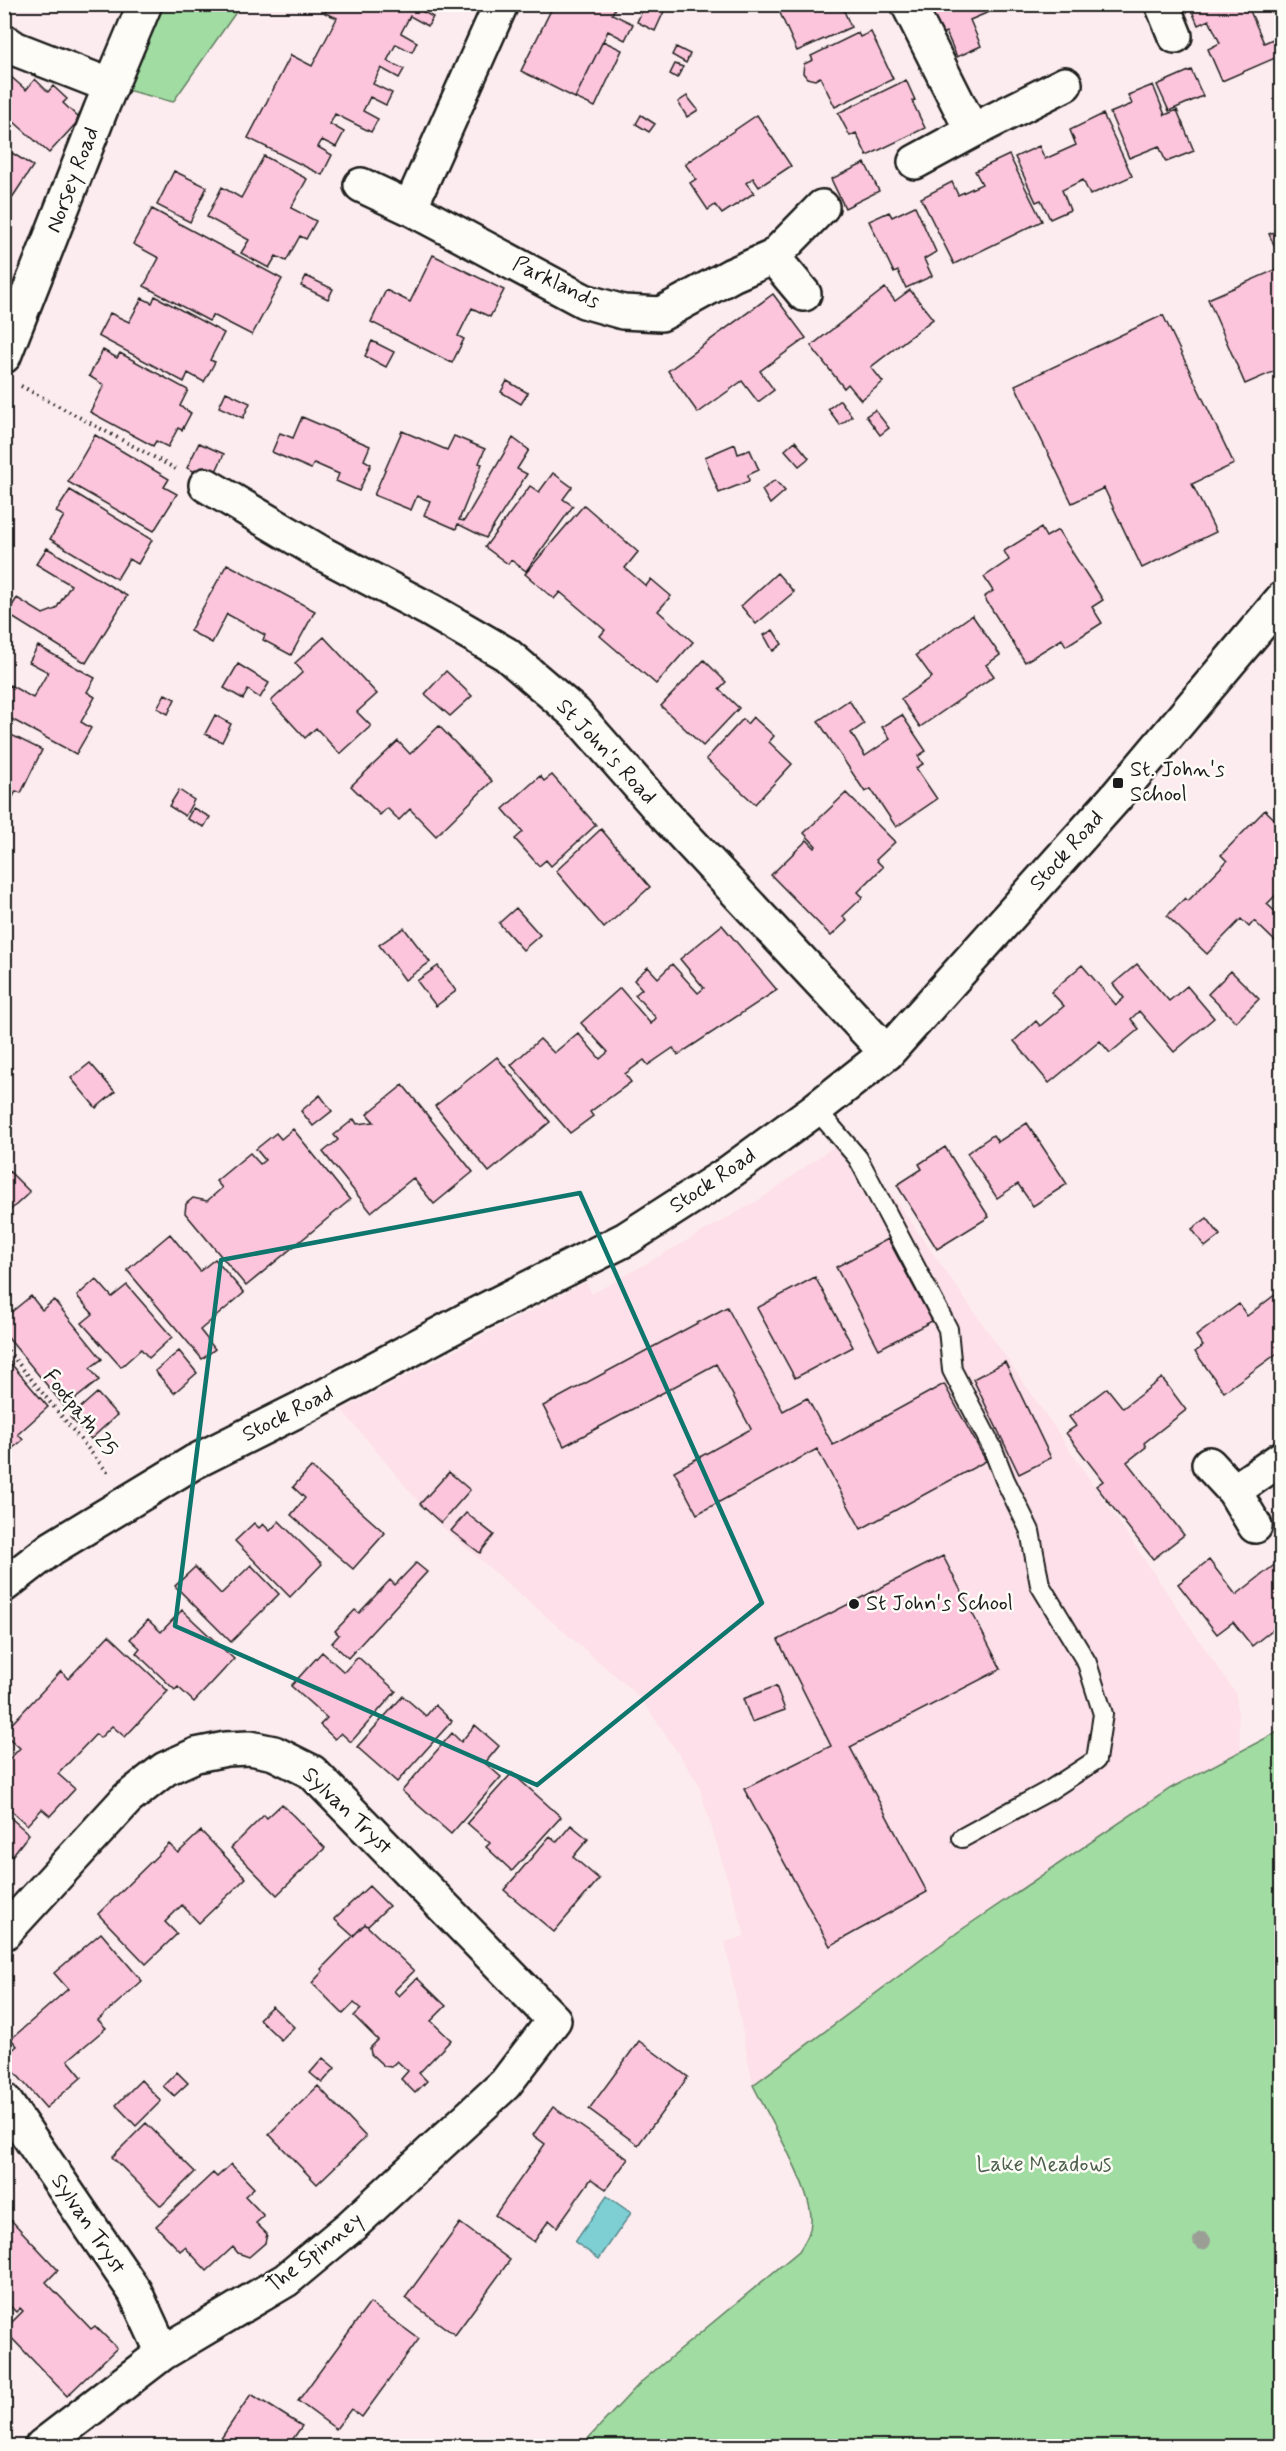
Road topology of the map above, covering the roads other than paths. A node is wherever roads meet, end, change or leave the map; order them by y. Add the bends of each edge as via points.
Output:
1 (145, 4) edge
2 (501, 4) edge
3 (1162, 4) edge
4 (908, 5) edge
5 (1175, 36) dead end
6 (4, 41) edge
7 (1065, 84) dead end
8 (111, 86) junction
9 (972, 131) junction
10 (915, 162) dead end
11 (361, 185) dead end
12 (822, 207) dead end
13 (410, 208) junction
14 (773, 257) junction
15 (804, 294) dead end
16 (10, 369) edge
17 (206, 485) road end
18 (1281, 599) edge
19 (887, 1053) junction
20 (816, 1109) junction
21 (1281, 1458) edge
22 (1209, 1464) dead end
23 (1234, 1491) junction
24 (1256, 1526) dead end
25 (4, 1585) edge
26 (962, 1838) dead end
27 (4, 1933) edge
28 (554, 2020) joint
29 (4, 2100) edge
30 (163, 2353) junction
31 (42, 2446) edge

1 - 8 street, Norsey Road
2 - 13 street
3 - 5 street
4 - 9 street
6 - 8 street
7 - 9 street
8 - 16 street, Norsey Road
9 - 10 street
11 - 13 street, Parklands
12 - 14 street, Parklands
13 - 14 street, Parklands via 584,302 623,312 661,314
14 - 15 street
17 - 19 street, St John's Road via 323,555 506,654 575,713
18 - 19 street, Stock Road via 1116,797
19 - 20 street, Stock Road
20 - 25 street, Stock Road via 724,1176 626,1239 194,1462 52,1548
20 - 26 lane via 858,1158 948,1329 952,1370 1030,1531 1040,1585 1087,1663 1103,1714 1096,1760
21 - 23 street
22 - 23 street
23 - 24 street
27 - 28 street, Sylvan Tryst via 128,1799 165,1769 196,1755 250,1748 274,1753 312,1772
28 - 30 street, The Spinney via 505,2084 351,2226 286,2280
29 - 30 street, Sylvan Tryst via 135,2292
30 - 31 street, The Spinney

